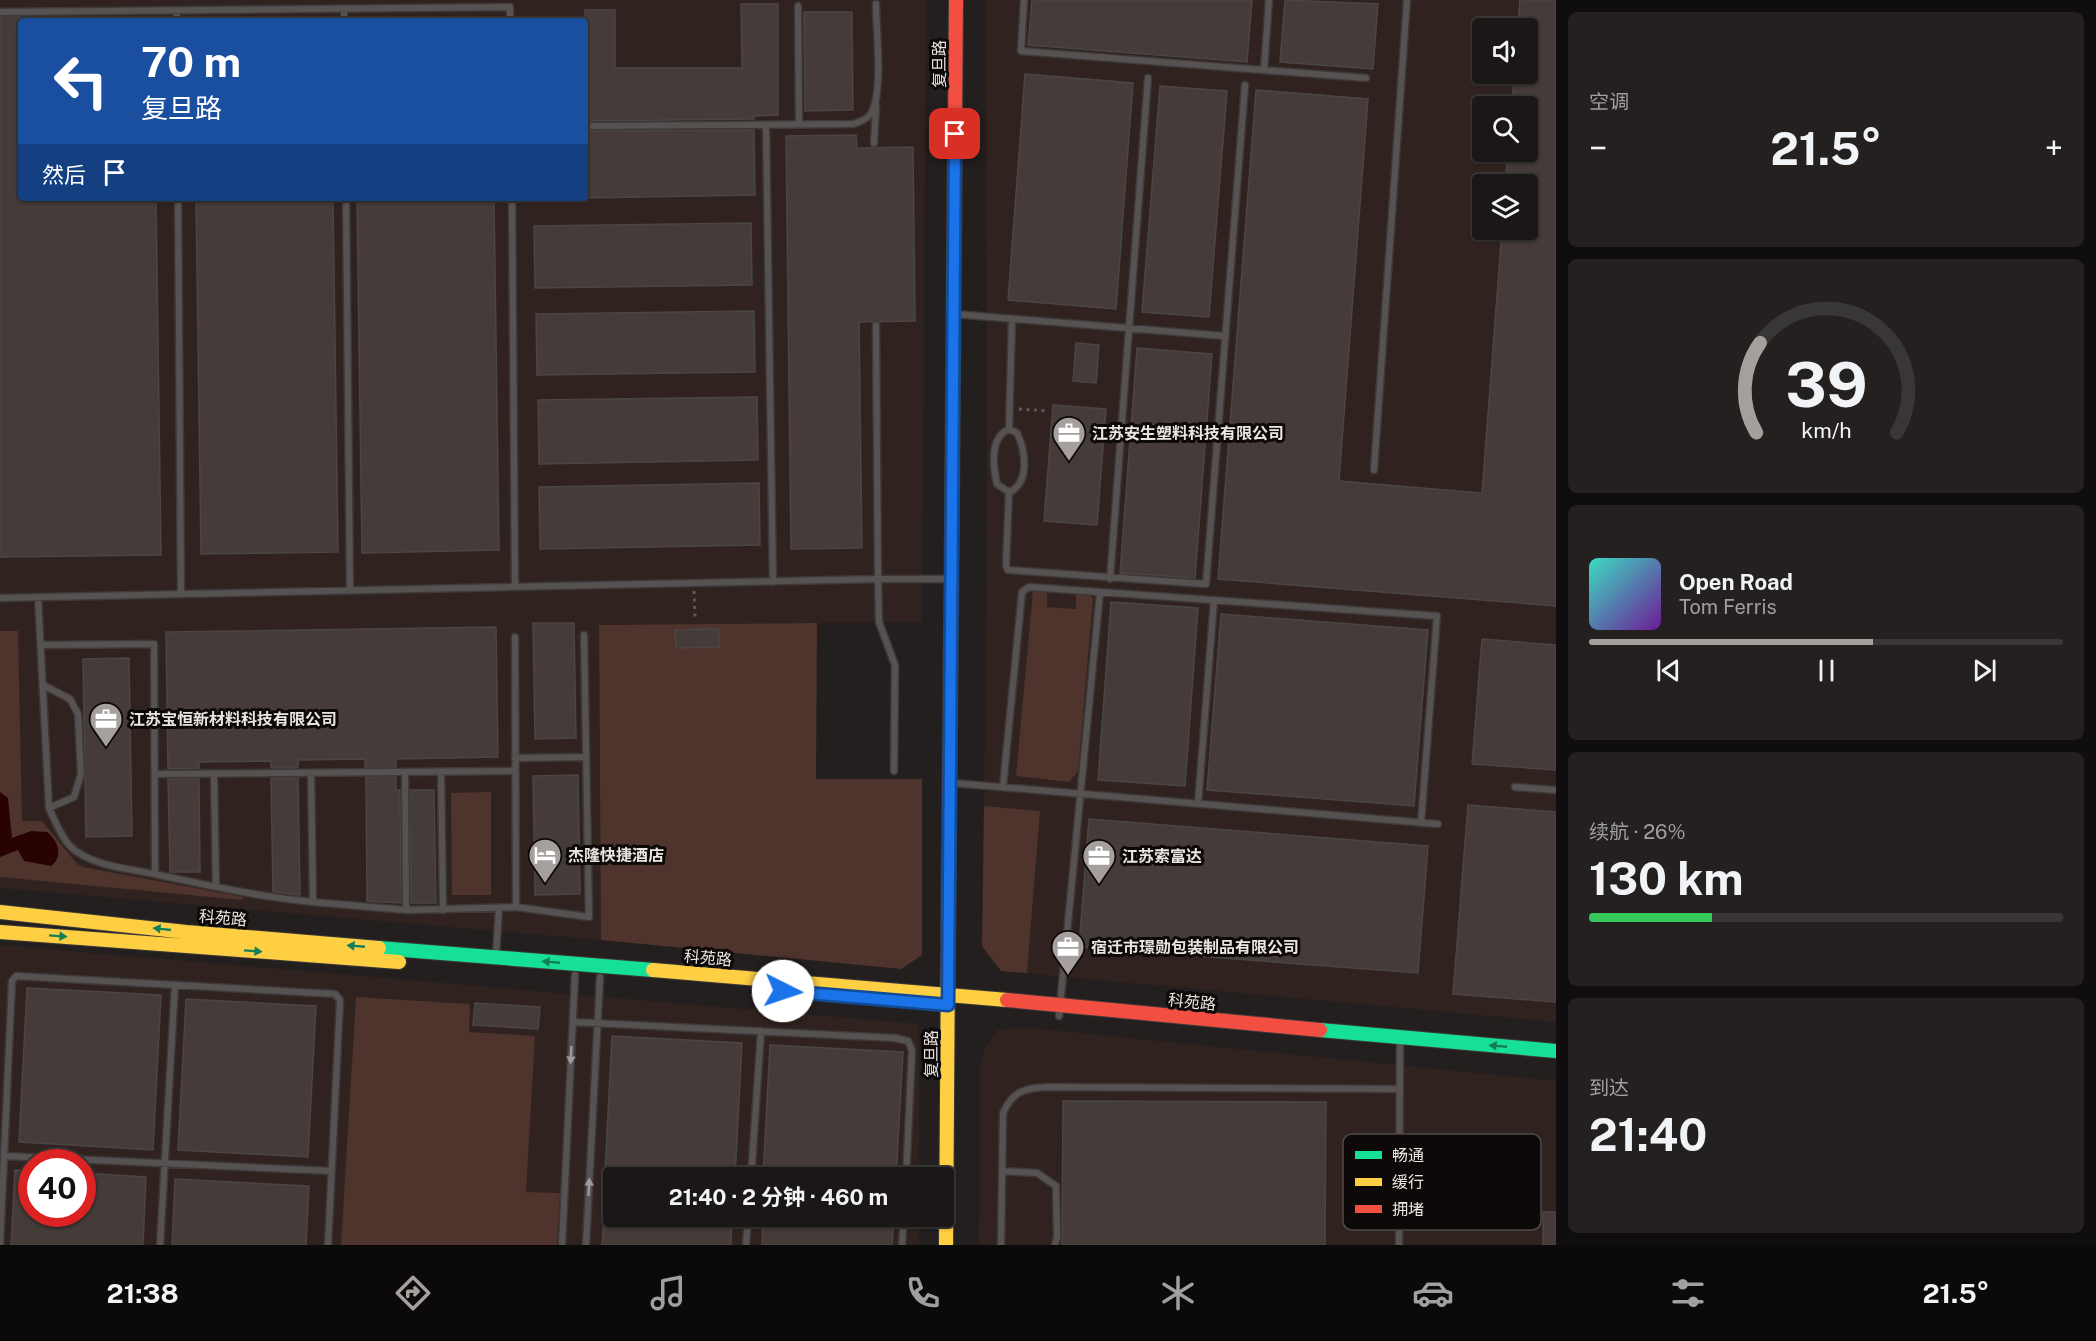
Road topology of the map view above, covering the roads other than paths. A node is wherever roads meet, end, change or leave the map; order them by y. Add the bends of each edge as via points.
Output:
1 (956, 0) edge
2 (1024, 0) edge
3 (1269, 0) edge
4 (1407, 0) edge
5 (876, 4) dead end
6 (798, 6) dead end
7 (344, 9) junction
8 (177, 10) junction
9 (0, 12) edge
10 (177, 18) edge
11 (344, 18) edge
12 (510, 18) edge
13 (1264, 70) junction
14 (1148, 78) dead end
15 (1366, 78) dead end
16 (1245, 86) dead end
17 (876, 99) junction
18 (799, 124) junction
19 (766, 125) junction
20 (588, 126) edge
21 (874, 143) dead end
22 (178, 201) edge
23 (346, 201) edge
24 (512, 201) edge
25 (954, 314) junction
26 (1012, 319) junction
27 (876, 325) dead end
28 (1129, 328) junction
29 (1226, 336) junction
30 (1009, 429) junction
31 (1374, 470) dead end
32 (1010, 492) junction
33 (878, 579) junction
34 (951, 579) junction
35 (1110, 579) junction
36 (773, 582) junction
37 (515, 587) junction
38 (350, 590) junction
39 (1100, 592) junction
40 (181, 594) junction
41 (38, 597) junction
42 (0, 598) edge
43 (1214, 600) junction
44 (584, 635) dead end
45 (515, 637) dead end
46 (41, 645) junction
47 (43, 685) junction
48 (586, 757) junction
49 (515, 758) junction
50 (515, 771) junction
51 (894, 771) dead end
52 (405, 772) junction
53 (441, 772) junction
54 (311, 773) junction
55 (155, 774) junction
56 (214, 774) junction
57 (949, 782) junction
58 (1515, 786) dead end
59 (1003, 787) junction
60 (1556, 790) edge
61 (1081, 794) junction
62 (1198, 804) junction
63 (49, 808) junction
64 (1421, 823) junction
65 (1438, 824) dead end
66 (155, 874) junction
67 (216, 887) junction
68 (313, 902) junction
69 (516, 907) junction
70 (499, 908) junction
71 (406, 910) junction
72 (443, 910) junction
73 (0, 912) edge
74 (0, 932) edge
75 (495, 957) junction
76 (575, 975) junction
77 (600, 977) junction
78 (175, 985) junction
79 (948, 999) junction
80 (1060, 1010) junction
81 (573, 1022) junction
82 (598, 1023) junction
83 (761, 1031) junction
84 (1400, 1043) junction
85 (1556, 1052) edge
86 (1556, 1064) edge
87 (1400, 1089) junction
88 (1400, 1134) edge
89 (4, 1156) junction
90 (165, 1163) junction
91 (752, 1167) edge
92 (907, 1167) edge
93 (331, 1171) junction
94 (1002, 1171) junction
95 (747, 1227) edge
96 (903, 1227) edge
97 (1399, 1230) edge
98 (0, 1245) edge
99 (160, 1245) edge
100 (328, 1245) edge
101 (562, 1245) edge
102 (586, 1245) edge
103 (746, 1245) edge
104 (902, 1245) edge
105 (946, 1245) edge
106 (1001, 1245) edge
107 (1054, 1245) edge
108 (1399, 1245) edge

1 - 25 street, 复旦路
2 - 13 lane via 1021,51
3 - 13 lane
4 - 31 lane
5 - 17 lane
6 - 18 lane
7 - 8 lane
7 - 11 lane
7 - 12 lane via 510,7
8 - 9 lane
8 - 10 lane
13 - 15 lane
14 - 28 lane
16 - 29 lane
17 - 18 lane via 870,115 853,124
17 - 21 lane
18 - 19 lane
19 - 20 lane
19 - 36 lane
22 - 40 lane
23 - 38 lane
24 - 37 lane
25 - 26 lane
25 - 34 street, 复旦路
26 - 28 lane
26 - 30 lane
27 - 33 lane
28 - 29 lane
28 - 35 lane
29 - 35 lane via 1208,579 1201,585
30 - 32 lane via 1017,433 1024,460 1021,480
30 - 32 lane via 1001,432 994,457 997,484
32 - 35 lane via 1008,570
33 - 34 lane
33 - 36 lane
33 - 51 lane via 879,622 895,665
34 - 57 street, 复旦路
36 - 37 lane
37 - 38 lane
38 - 40 lane
39 - 43 lane
39 - 59 lane via 1029,587 1022,592
39 - 61 lane
40 - 41 lane
41 - 42 lane
41 - 46 lane
43 - 62 lane
43 - 64 lane via 1437,616
44 - 48 lane
45 - 49 lane
46 - 47 lane
46 - 55 lane via 154,644
47 - 63 lane
47 - 63 lane via 70,699 78,714 79,785 74,797
48 - 49 lane
48 - 69 lane via 589,917
49 - 50 lane
50 - 53 lane
50 - 69 lane
52 - 53 lane
52 - 54 lane
52 - 71 lane
53 - 72 lane
54 - 56 lane
54 - 68 lane
55 - 56 lane
55 - 66 lane
56 - 67 lane
57 - 59 lane
57 - 79 street, 复旦路
58 - 60 lane
59 - 61 lane
61 - 62 lane
61 - 80 lane
62 - 64 lane
63 - 66 lane via 58,830 77,852 99,862
64 - 65 lane
66 - 67 lane
67 - 68 lane
68 - 71 lane
69 - 70 lane
70 - 72 lane
70 - 75 lane
71 - 72 lane
75 -> 73 street, 科苑路 via 186,932
74 -> 76 street, 科苑路
79 -> 75 street, 科苑路
76 - 77 street, 科苑路
76 - 81 lane
77 - 79 street, 科苑路
77 - 82 lane
78 - 89 lane via 16,976 12,981
78 - 90 lane
78 - 93 lane via 335,994 340,1000
79 - 80 street, 科苑路
79 - 105 street, 复旦路
80 - 84 street, 科苑路
81 - 82 lane
81 -> 101 lane
82 - 83 lane
102 -> 82 lane
83 - 91 lane
83 - 92 lane via 908,1041 912,1050
85 -> 84 street, 科苑路
84 - 86 street, 科苑路
84 - 87 lane
87 - 88 lane
87 - 94 lane via 1030,1088 1017,1092 1003,1113
89 - 90 lane
89 - 98 lane
90 - 93 lane
90 - 99 lane
93 - 100 lane
94 - 106 lane
94 - 107 lane via 1037,1173 1056,1186
95 - 103 lane
96 - 104 lane
97 - 108 lane

